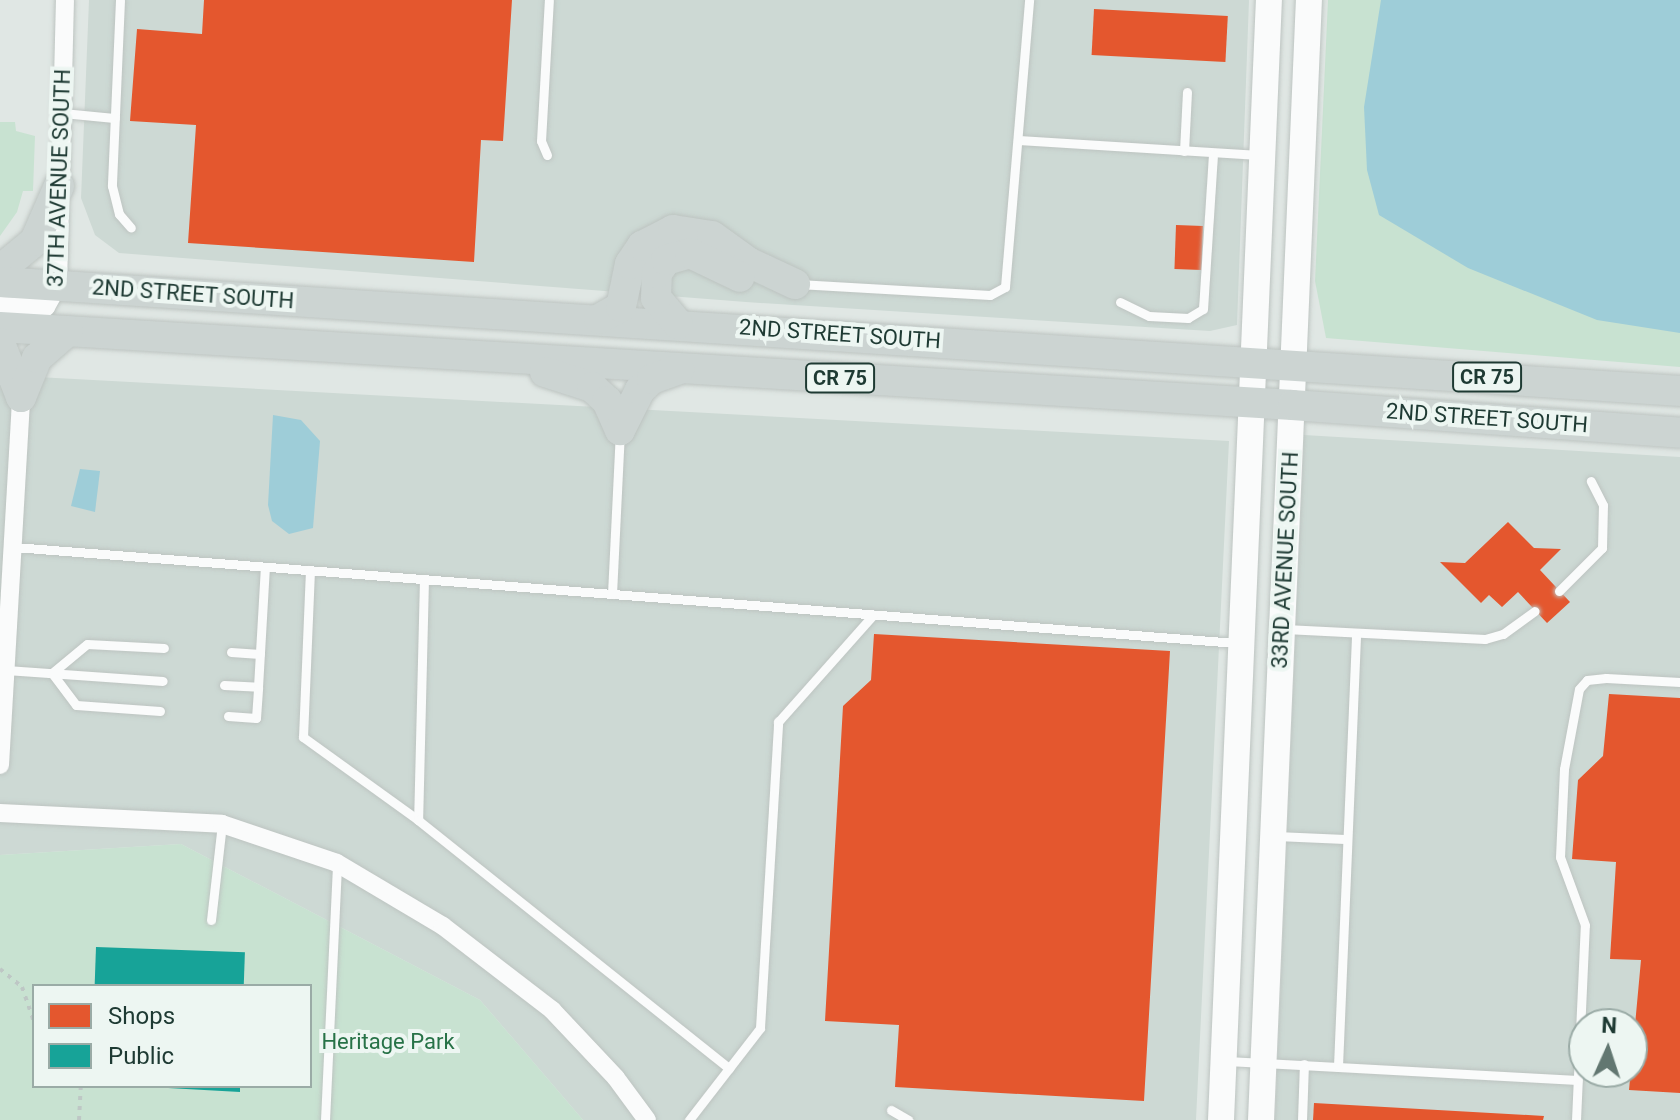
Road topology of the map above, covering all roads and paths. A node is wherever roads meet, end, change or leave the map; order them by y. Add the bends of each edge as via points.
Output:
1 (65, 0) edge
2 (120, 0) edge
3 (549, 0) edge
4 (1029, 0) edge
5 (1269, 0) edge
6 (1309, 0) edge
7 (1187, 92) dead end
8 (62, 113) junction
9 (115, 118) junction
10 (1019, 140) junction
11 (1184, 151) junction
12 (1213, 153) junction
13 (547, 155) dead end
14 (1261, 155) junction
15 (59, 186) junction
16 (131, 228) dead end
17 (0, 270) edge
18 (0, 282) edge
19 (795, 284) junction
20 (58, 285) junction
21 (1120, 302) dead end
22 (0, 306) edge
23 (599, 319) junction
24 (678, 324) junction
25 (0, 327) edge
26 (68, 331) junction
27 (0, 343) edge
28 (490, 356) junction
29 (1252, 360) junction
30 (1294, 363) junction
31 (684, 368) junction
32 (1680, 391) edge
33 (21, 397) junction
34 (1250, 402) junction
35 (1293, 405) junction
36 (620, 430) junction
37 (1680, 433) edge
38 (1591, 481) dead end
39 (14, 547) junction
40 (265, 567) junction
41 (310, 570) junction
42 (424, 579) junction
43 (1559, 591) dead end
44 (612, 594) junction
45 (1535, 611) dead end
46 (873, 615) junction
47 (1281, 629) junction
48 (1356, 633) junction
49 (1241, 643) junction
50 (164, 648) dead end
51 (231, 652) dead end
52 (260, 654) junction
53 (6, 670) junction
54 (52, 673) junction
55 (163, 681) dead end
56 (1680, 682) edge
57 (224, 685) dead end
58 (258, 687) junction
59 (160, 711) dead end
60 (228, 716) dead end
61 (0, 765) edge
62 (0, 813) edge
63 (418, 820) junction
64 (222, 824) junction
65 (1272, 836) junction
66 (1346, 839) junction
67 (337, 863) junction
68 (211, 920) dead end
69 (0, 969) edge
70 (1581, 1008) edge
71 (32, 1016) edge
72 (1223, 1061) junction
73 (1264, 1062) junction
74 (1304, 1064) junction
75 (1338, 1066) junction
76 (729, 1068) junction
77 (1568, 1079) edge
78 (81, 1088) edge
79 (1577, 1088) edge
80 (891, 1110) dead end
81 (79, 1120) edge
82 (325, 1120) edge
83 (647, 1120) edge
84 (689, 1120) edge
85 (908, 1120) edge
86 (1221, 1120) edge
87 (1261, 1120) edge
88 (1302, 1120) edge
89 (1576, 1120) edge

1 - 8 street, 37TH AVENUE SOUTH
2 - 9 lane
3 - 13 lane via 541,141
4 - 10 lane
5 - 14 main road, 33RD AVENUE SOUTH
6 - 30 main road, 33RD AVENUE SOUTH
7 - 11 lane
8 - 9 lane
8 - 15 street, 37TH AVENUE SOUTH
9 - 16 lane via 112,186 119,214
10 - 11 lane
10 - 19 lane via 1011,250 1005,287 998,293
11 - 12 lane
12 - 14 lane
12 - 21 lane via 1203,309 1188,318 1149,316
14 - 29 main road, 33RD AVENUE SOUTH
15 - 17 main road via 35,241
15 - 20 street, 37TH AVENUE SOUTH
18 - 20 main road, 2ND STREET SOUTH / CR 75
19 - 23 main road via 748,262 712,236 673,230 642,246 630,264 621,307
19 - 24 main road via 737,276 690,253 673,255 660,267 655,283 662,311
20 - 22 street, 37TH AVENUE SOUTH via 46,307
20 - 23 main road, 2ND STREET SOUTH / CR 75
23 - 24 main road, 2ND STREET SOUTH / CR 75
24 - 29 main road, 2ND STREET SOUTH / CR 75
25 - 26 main road, 2ND STREET SOUTH / CR 75
26 - 28 main road, 2ND STREET SOUTH / CR 75
26 - 33 main road via 37,358
27 - 33 main road
28 - 31 main road, 2ND STREET SOUTH / CR 75
28 - 36 main road via 592,387 607,401
29 - 30 main road, 2ND STREET SOUTH / CR 75
29 - 34 main road, 33RD AVENUE SOUTH
30 - 32 main road, 2ND STREET SOUTH / CR 75
30 - 35 main road, 33RD AVENUE SOUTH
31 - 34 main road, 2ND STREET SOUTH / CR 75
31 - 36 main road via 652,379 640,390
33 - 39 street
34 - 35 main road, 2ND STREET SOUTH / CR 75
34 - 49 main road, 33RD AVENUE SOUTH
35 - 37 main road, 2ND STREET SOUTH / CR 75
35 - 47 main road, 33RD AVENUE SOUTH
36 - 44 lane
38 - 43 lane via 1603,505 1602,548
39 - 40 lane
39 - 53 street
40 - 41 lane
40 - 52 lane
41 - 42 lane
41 - 63 lane via 303,737
42 - 44 lane
42 - 63 lane
44 - 46 lane
45 - 48 lane via 1495,638
46 - 49 lane
46 - 76 lane via 778,722 760,1028
47 - 48 lane
47 - 65 main road, 33RD AVENUE SOUTH
48 - 66 lane
49 - 72 main road, 33RD AVENUE SOUTH
50 - 54 lane via 87,644
51 - 52 lane
52 - 58 lane
53 - 54 lane
53 - 61 street
54 - 55 lane
54 - 59 lane via 76,705
56 - 70 lane via 1606,678 1587,680 1579,689 1564,769 1560,857 1585,925
57 - 58 lane
58 - 60 lane via 256,718
62 - 64 street
63 - 76 lane
64 - 67 street
64 - 68 lane
65 - 66 lane
65 - 73 main road, 33RD AVENUE SOUTH
66 - 75 lane
67 - 82 lane
67 - 83 street via 443,926 552,1010
69 - 71 path via 22,987
72 - 73 lane
72 - 86 main road, 33RD AVENUE SOUTH
73 - 74 lane
73 - 87 main road, 33RD AVENUE SOUTH
74 - 75 lane
74 - 88 lane
75 - 77 lane
76 - 84 lane
78 - 81 path
79 - 89 lane
80 - 85 lane

